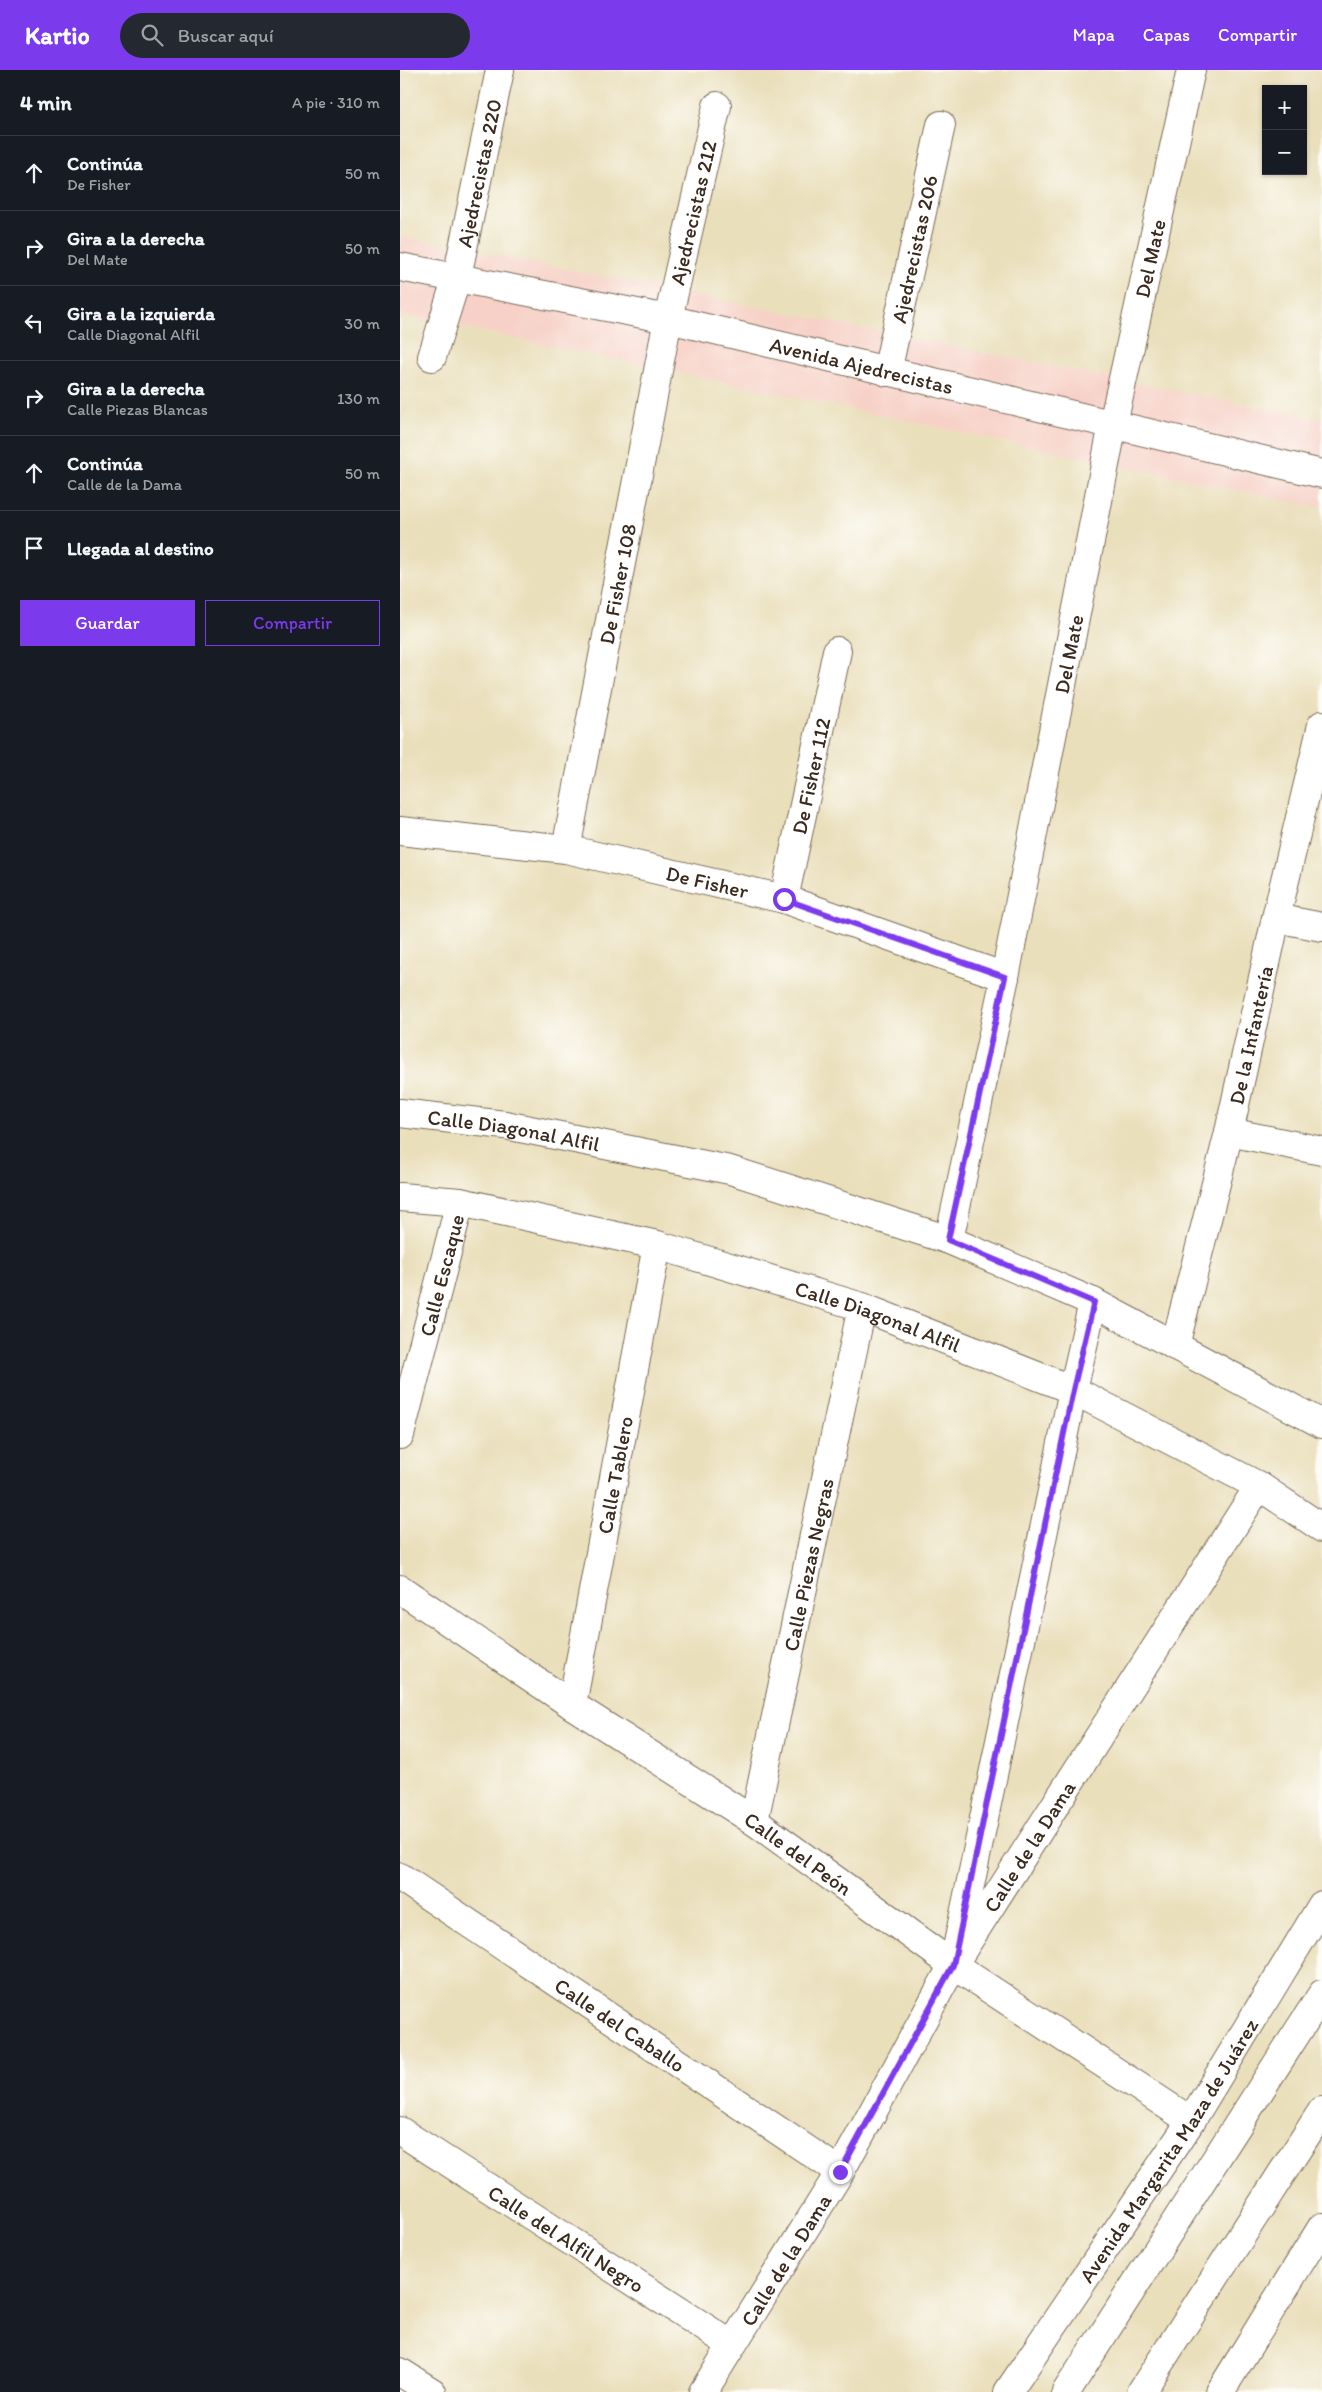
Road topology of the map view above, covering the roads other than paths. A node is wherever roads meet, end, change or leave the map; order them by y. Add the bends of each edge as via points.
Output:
1 (500, 70) edge
2 (1191, 70) edge
3 (717, 106) dead end
4 (941, 125) dead end
5 (400, 268) edge
6 (457, 277) junction
7 (668, 319) junction
8 (432, 357) dead end
9 (887, 372) junction
10 (1114, 424) junction
11 (1322, 474) edge
12 (837, 651) dead end
13 (1322, 724) edge
14 (400, 831) edge
15 (566, 849) junction
16 (784, 899) junction
17 (1276, 918) junction
18 (1322, 927) edge
19 (1005, 977) junction
20 (400, 1113) edge
21 (1229, 1132) junction
22 (1322, 1151) edge
23 (400, 1197) edge
24 (460, 1202) junction
25 (948, 1240) junction
26 (657, 1244) junction
27 (1094, 1302) junction
28 (862, 1307) junction
29 (1175, 1346) junction
30 (1073, 1390) junction
31 (1322, 1424) edge
32 (400, 1436) edge
33 (1259, 1486) junction
34 (1322, 1528) edge
35 (400, 1589) edge
36 (572, 1705) junction
37 (754, 1821) junction
38 (400, 1878) edge
39 (1322, 1904) edge
40 (953, 1965) junction
41 (1322, 1994) edge
42 (1322, 2111) edge
43 (1192, 2121) junction
44 (400, 2131) edge
45 (840, 2172) junction
46 (1318, 2243) edge
47 (732, 2346) junction
48 (400, 2372) edge
49 (432, 2392) edge
50 (704, 2392) edge
51 (1008, 2392) edge
52 (1066, 2392) edge
53 (1142, 2392) edge
54 (1220, 2392) edge

1 - 6 street, Ajedrecistas 220
2 - 10 street, Del Mate
3 - 7 street, Ajedrecistas 212
4 - 9 street, Ajedrecistas 206
5 - 6 street, Avenida Ajedrecistas
6 - 7 street, Avenida Ajedrecistas
6 - 8 street, Ajedrecistas 220
7 - 9 street, Avenida Ajedrecistas
7 - 15 street, De Fisher 108
9 - 10 street, Avenida Ajedrecistas
10 - 11 street, Avenida Ajedrecistas
10 - 19 street, Del Mate
12 - 16 street, De Fisher 112
13 - 17 street, De la Infantería
14 - 15 street, De Fisher
15 - 16 street, De Fisher
16 - 19 street, De Fisher
17 - 18 street
17 - 21 street, De la Infantería
19 - 25 street, Del Mate
20 - 25 street, Calle Diagonal Alfil via 505,1125 730,1170
21 - 22 street
21 - 29 street, De la Infantería
23 - 24 street, Calle Diagonal Alfil
24 - 26 street, Calle Diagonal Alfil
24 - 32 street, Calle Escaque
25 - 27 street, Calle Diagonal Alfil
26 - 28 street, Calle Diagonal Alfil
26 - 36 street, Calle Tablero
27 - 29 street, Calle Diagonal Alfil
27 - 30 street
28 - 30 street, Calle Diagonal Alfil
28 - 37 street, Calle Piezas Negras
29 - 31 street, Calle Diagonal Alfil
30 - 33 street, Calle Diagonal Alfil
30 - 40 street
33 - 34 street, Calle Diagonal Alfil
33 - 40 street, Calle de la Dama
35 - 36 street, Calle del Peón
36 - 37 street, Calle del Peón
37 - 40 street, Calle del Peón
38 - 45 street, Calle del Caballo
39 - 43 street, Avenida Margarita Maza de Juárez
40 - 43 street, Calle del Peón
40 - 45 street, Calle de la Dama
41 - 52 street, Avenida Margarita Maza de Juárez
42 - 53 street
43 - 51 street, Avenida Margarita Maza de Juárez
44 - 47 street, Calle del Alfil Negro
45 - 47 street, Calle de la Dama
46 - 54 street
47 - 50 street, Calle de la Dama
48 - 49 street

